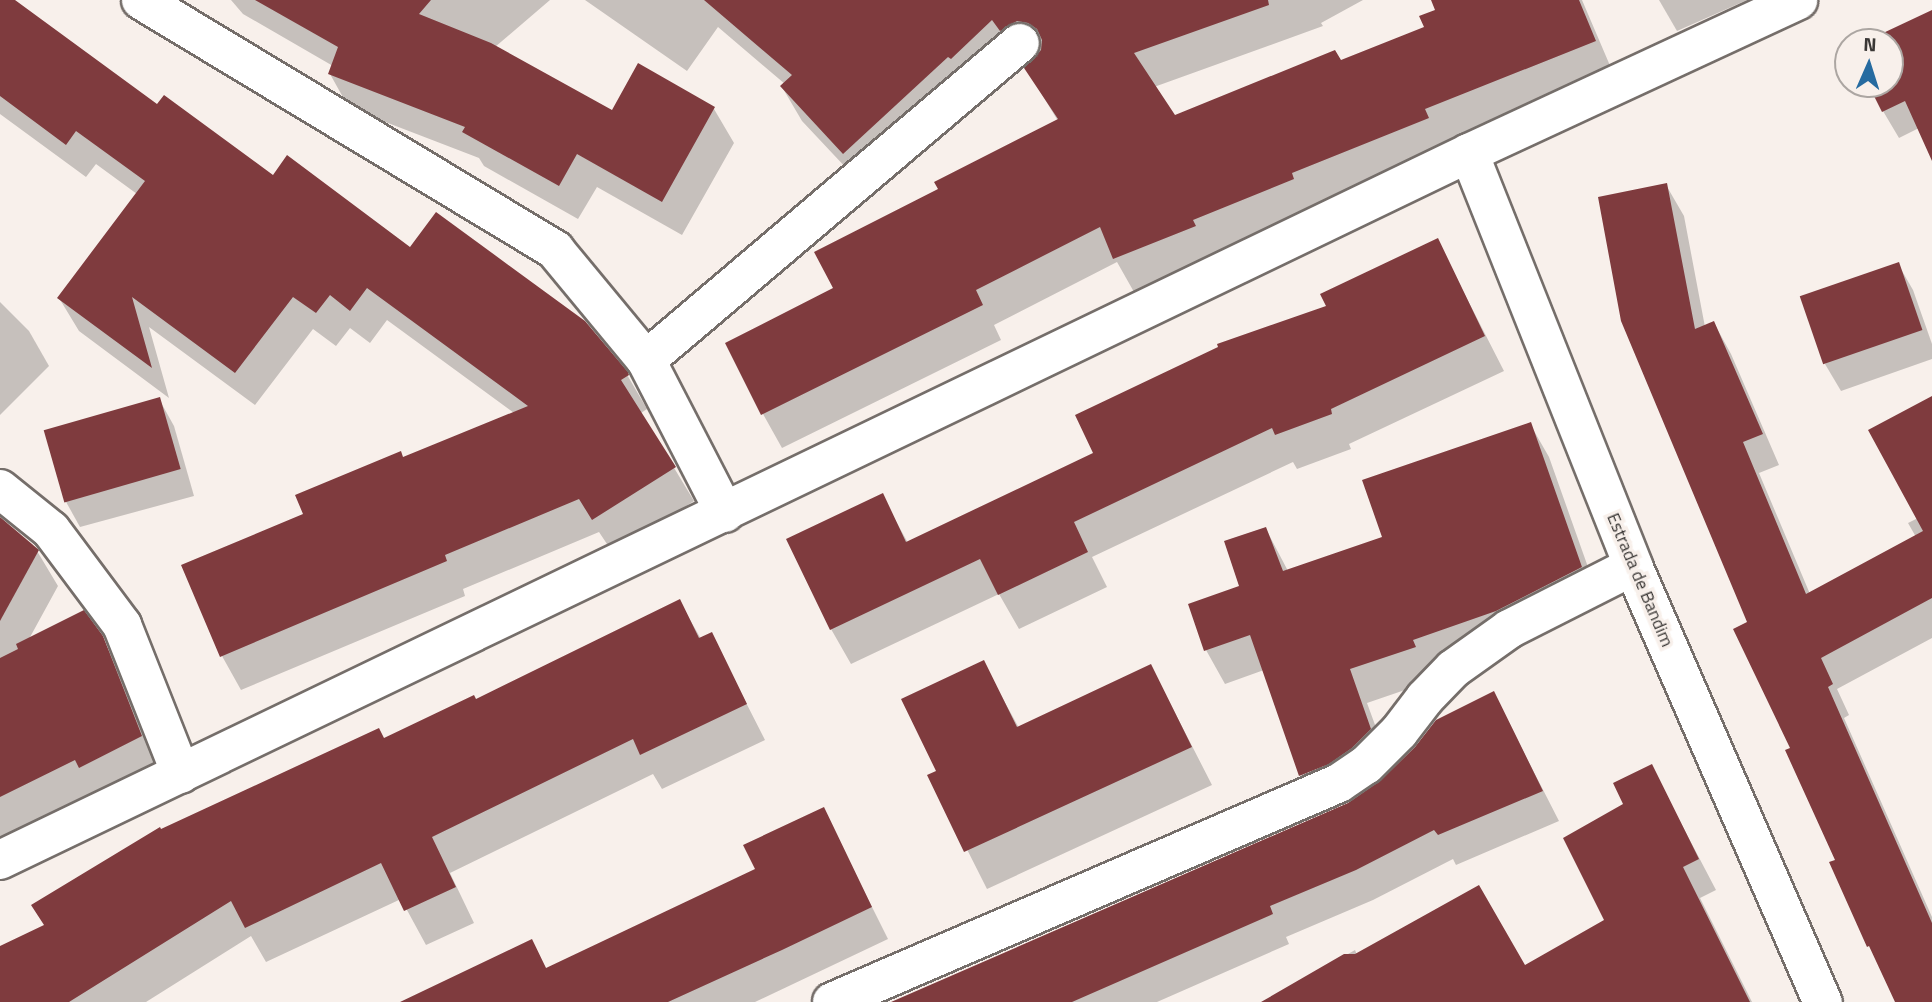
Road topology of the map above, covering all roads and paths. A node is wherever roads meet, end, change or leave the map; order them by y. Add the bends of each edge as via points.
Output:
1 (141, 0) edge
2 (1798, 0) edge
3 (179, 10) edge
4 (1020, 43) dead end
5 (1469, 153) junction
6 (646, 360) junction
7 (0, 489) edge
8 (725, 513) junction
9 (1633, 566) junction
10 (181, 774) junction
11 (0, 860) edge
12 (832, 1002) edge
13 (1822, 1002) edge

1 - 3 street
2 - 5 street
3 - 6 street via 555,250
4 - 6 street
5 - 8 street
5 - 9 street, Estrada de Bandim
6 - 8 street
7 - 10 street via 51,530 122,625
8 - 10 street
9 - 12 street via 1509,629 1453,669 1399,732 1366,765 1339,783
9 - 13 street, Estrada de Bandim
10 - 11 street

